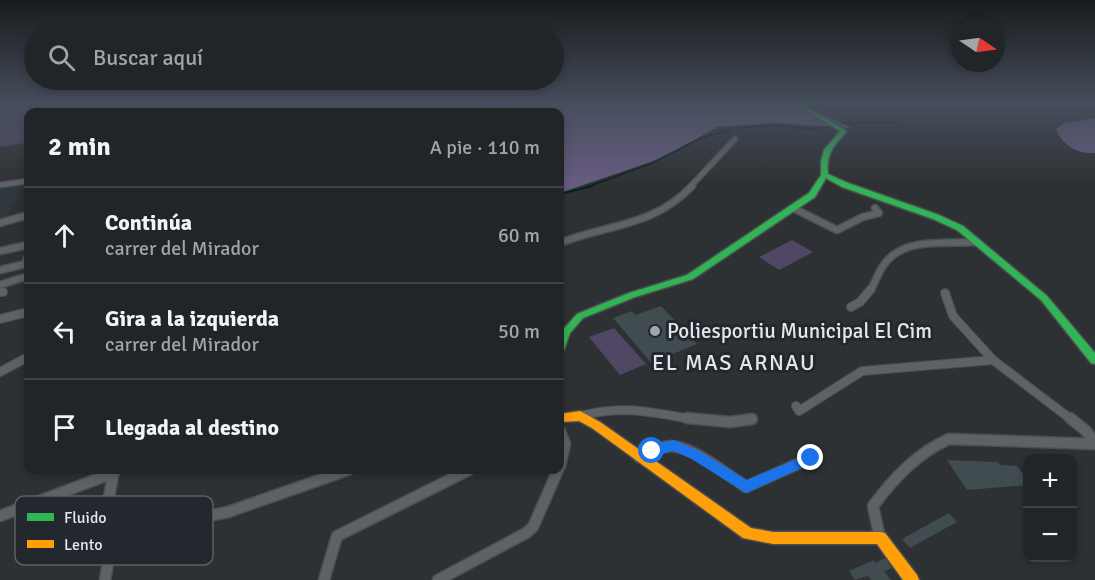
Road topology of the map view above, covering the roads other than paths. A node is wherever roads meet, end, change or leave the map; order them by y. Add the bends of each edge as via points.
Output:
1 (843, 130) edge
2 (735, 139) dead end
3 (825, 175) junction
4 (24, 182) edge
5 (0, 185) edge
6 (793, 207) junction
7 (875, 208) dead end
8 (24, 216) edge
9 (0, 223) edge
10 (564, 241) edge
11 (976, 242) junction
12 (24, 246) edge
13 (0, 251) edge
14 (24, 264) edge
15 (0, 270) edge
16 (24, 278) edge
17 (1, 290) edge
18 (945, 293) dead end
19 (851, 307) dead end
20 (24, 313) edge
21 (0, 319) edge
22 (564, 337) edge
23 (24, 359) edge
24 (993, 360) junction
25 (1095, 360) edge
26 (0, 372) edge
27 (796, 406) dead end
28 (580, 416) junction
29 (564, 418) edge
30 (752, 419) dead end
31 (564, 438) edge
32 (1095, 443) edge
33 (564, 456) edge
34 (639, 457) junction
35 (811, 458) dead end
36 (106, 474) edge
37 (113, 474) edge
38 (337, 474) edge
39 (461, 474) edge
40 (556, 474) edge
41 (51, 496) edge
42 (109, 496) edge
43 (15, 510) edge
44 (213, 515) edge
45 (0, 516) edge
46 (880, 538) junction
47 (108, 565) edge
48 (105, 580) edge
49 (324, 580) edge
50 (438, 580) edge
51 (912, 580) edge

1 - 3 street via 824,160
2 - 10 street via 683,195 643,220
3 - 6 street via 812,195
3 - 11 street via 936,217 960,228
4 - 5 street
6 - 7 street via 837,230 879,213
6 - 22 street via 690,277 580,316
8 - 9 street
11 - 19 street via 936,243 895,253 863,302
11 - 25 street via 1044,298
12 - 13 street
14 - 15 street
16 - 17 street
18 - 24 street via 953,316
20 - 21 street
23 - 26 street
24 - 27 street via 862,371 799,411
24 - 32 street via 1085,430
28 - 29 street
28 - 30 street via 598,409 618,408 734,424
28 - 34 street
31 - 33 street
32 - 46 street via 949,439 932,445 889,484 873,506
34 - 35 street via 673,445 746,487
34 - 46 street via 748,534 773,538
36 - 41 street
37 - 42 street
38 - 44 street
39 - 49 street via 337,536
40 - 50 street via 533,527
43 - 45 street
46 - 51 street
47 - 48 street

